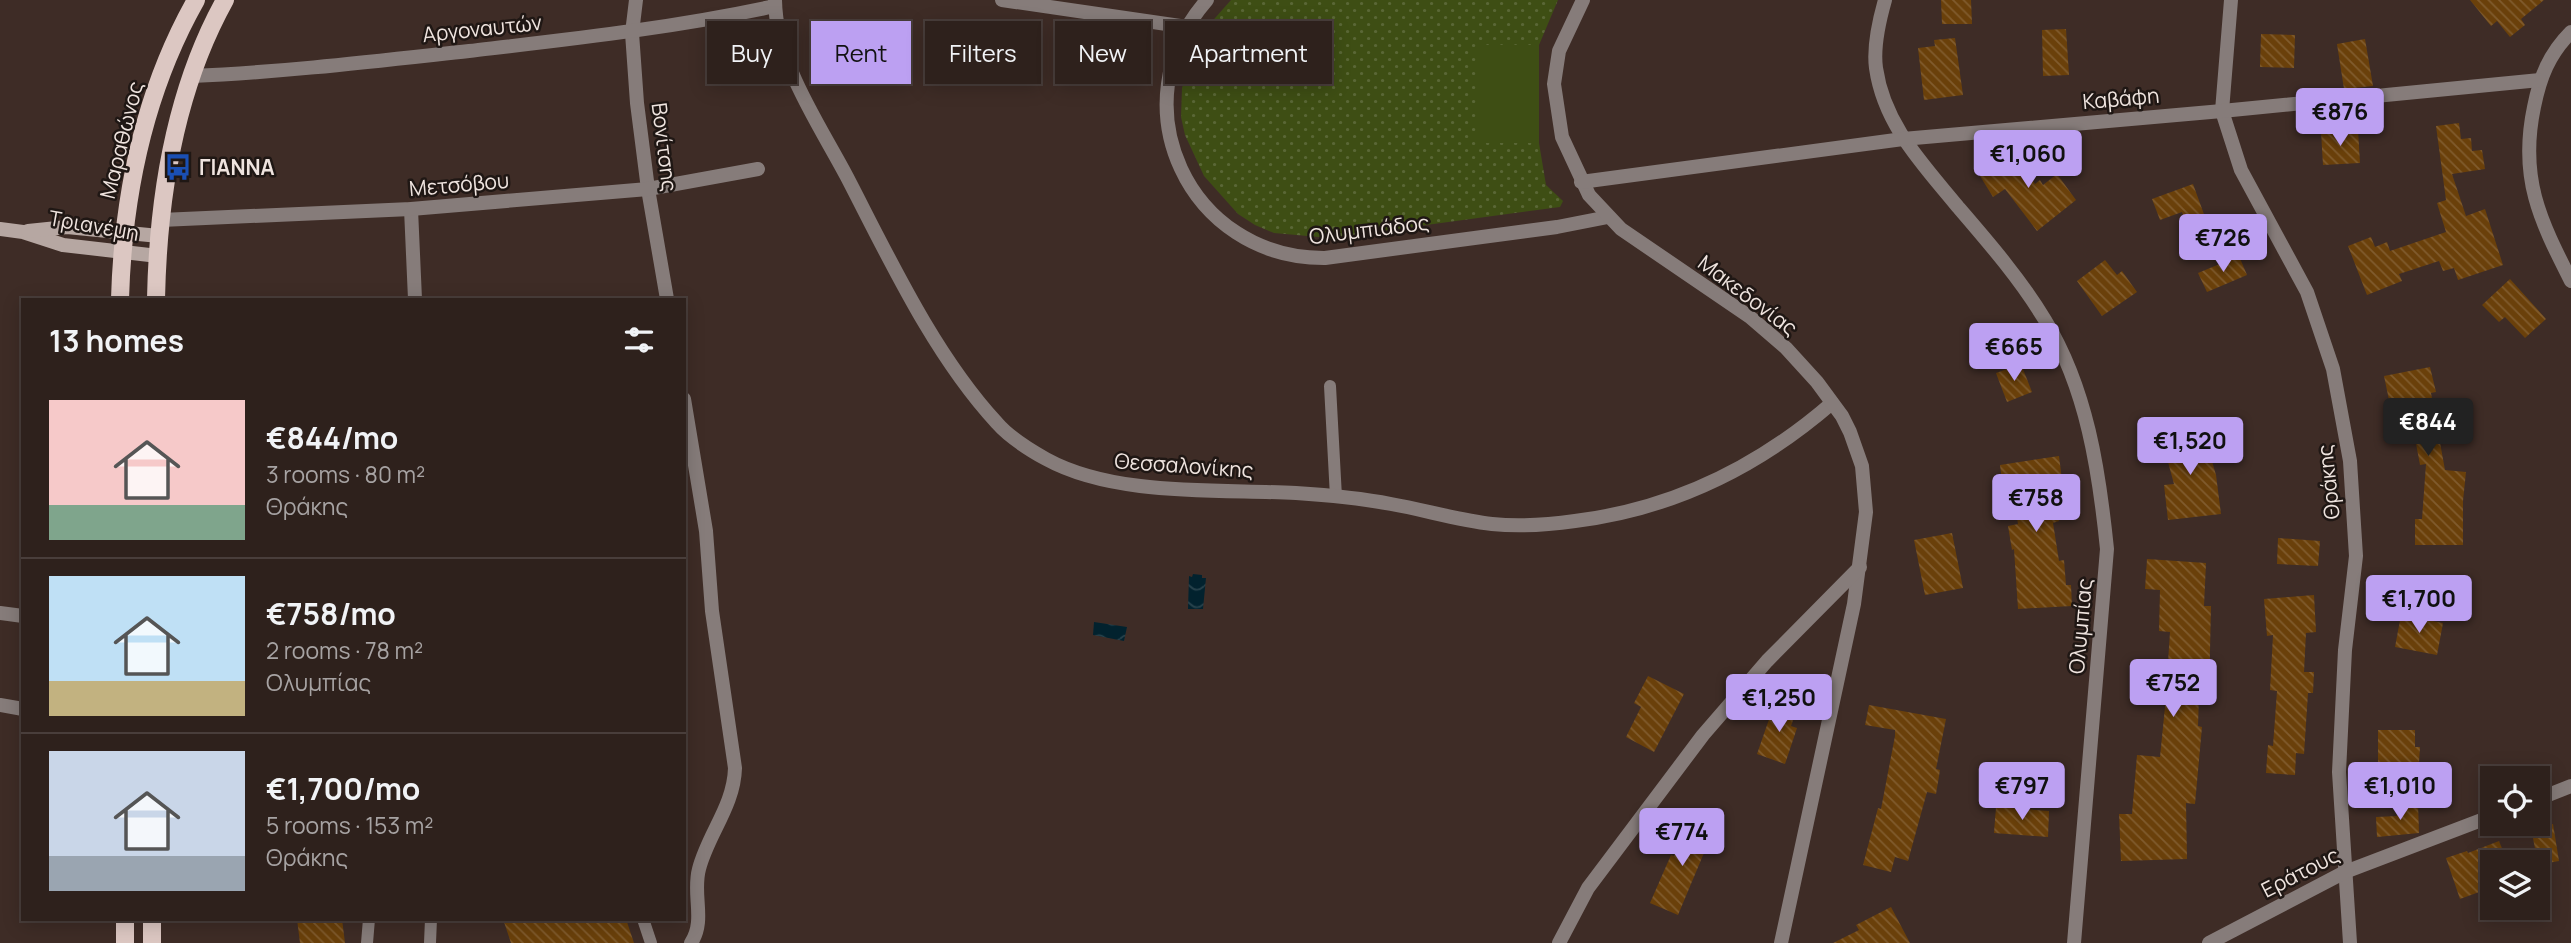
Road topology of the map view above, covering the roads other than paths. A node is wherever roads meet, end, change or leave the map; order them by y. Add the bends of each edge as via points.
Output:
1 (195, 0) edge
2 (225, 0) edge
3 (636, 0) edge
4 (1002, 0) edge
5 (1207, 0) edge
6 (1583, 0) edge
7 (1885, 0) edge
8 (2231, 0) edge
9 (775, 3) edge
10 (1191, 21) edge
11 (1165, 24) edge
12 (2571, 32) edge
13 (632, 33) junction
14 (192, 76) junction
15 (2540, 80) junction
16 (1168, 84) edge
17 (2222, 111) junction
18 (1903, 139) junction
19 (758, 169) dead end
20 (1581, 181) junction
21 (648, 189) junction
22 (411, 209) junction
23 (1608, 217) junction
24 (160, 228) junction
25 (0, 229) edge
26 (23, 232) junction
27 (124, 233) junction
28 (122, 253) junction
29 (158, 256) junction
30 (2571, 281) edge
31 (120, 298) edge
32 (156, 298) edge
33 (415, 298) edge
34 (667, 298) edge
35 (1330, 386) dead end
36 (1832, 403) junction
37 (686, 413) edge
38 (700, 494) junction
39 (686, 497) edge
40 (1336, 497) junction
41 (1860, 566) junction
42 (0, 613) edge
43 (21, 616) edge
44 (0, 705) edge
45 (21, 709) edge
46 (2571, 786) edge
47 (2550, 794) edge
48 (2480, 821) edge
49 (2345, 872) junction
50 (125, 921) edge
51 (152, 921) edge
52 (369, 921) edge
53 (431, 921) edge
54 (644, 921) edge
55 (125, 943) edge
56 (152, 943) edge
57 (368, 943) edge
58 (430, 943) edge
59 (651, 943) edge
60 (691, 943) edge
61 (1559, 943) edge
62 (1781, 943) edge
63 (2074, 943) edge
64 (2209, 943) edge
65 (2350, 943) edge

1 - 27 main road, Μαραθώνος via 147,117 128,194
2 - 14 main road
3 - 13 street, Βονίτσης
4 - 11 street
5 - 10 street, Ολυμπιάδος
6 - 20 street, Μακεδονίας via 1559,51 1554,84 1562,137
7 - 18 street, Ολυμπίας via 1875,65 1887,110
8 - 17 street, Θράκης
9 - 13 street, Αργοναυτών
9 - 40 street, Θεσσαλονίκης via 781,39 802,91 902,283 953,365 1010,436 1055,464 1091,477 1206,491
12 - 15 street via 2548,61
13 - 14 street, Αργοναυτών
13 - 21 street, Βονίτσης
14 - 24 main road via 170,155
15 - 17 street, Καβάφη
15 - 30 street via 2527,152 2530,182
16 - 23 street, Ολυμπιάδος via 1166,117 1172,148 1188,179 1235,232 1264,248 1296,257 1325,258
17 - 18 street, Καβάφη
17 - 49 street, Θράκης via 2241,170 2307,292 2333,369 2350,460 2356,556 2345,650 2339,772
18 - 20 street, Καβάφη
18 - 63 street, Ολυμπίας via 2046,321 2084,410 2094,451 2107,549
19 - 21 street, Μετσόβου
20 - 23 street, Μακεδονίας
21 - 22 street, Μετσόβου
21 - 34 street, Βονίτσης
22 - 24 street, Μετσόβου
22 - 33 street
23 - 36 street, Μακεδονίας via 1770,333
24 - 27 street, Τριανέμη
24 - 29 main road
25 - 26 street, Τριανέμη
26 - 27 street, Τριανέμη via 67,227
26 - 28 street, Τριανέμη via 63,245
27 - 28 main road, Μαραθώνος
28 - 29 street, Τριανέμη
28 - 31 main road, Μαραθώνος
29 - 32 main road
35 - 40 lane
36 - 40 street, Θεσσαλονίκης via 1794,434 1715,482 1659,504 1605,517 1509,525
36 - 41 street, Μακεδονίας via 1850,432 1861,466 1866,512
37 - 38 street
38 - 39 street
38 - 60 street via 735,785 699,868 699,923
41 - 61 street via 1703,735 1588,888
41 - 62 street, Μακεδονίας
42 - 43 street
44 - 45 street
46 - 47 street
48 - 49 street, Εράτους
49 - 64 street, Εράτους
49 - 65 street, Θράκης
50 - 55 main road
51 - 56 main road
52 - 57 lane
53 - 58 lane
54 - 59 lane

